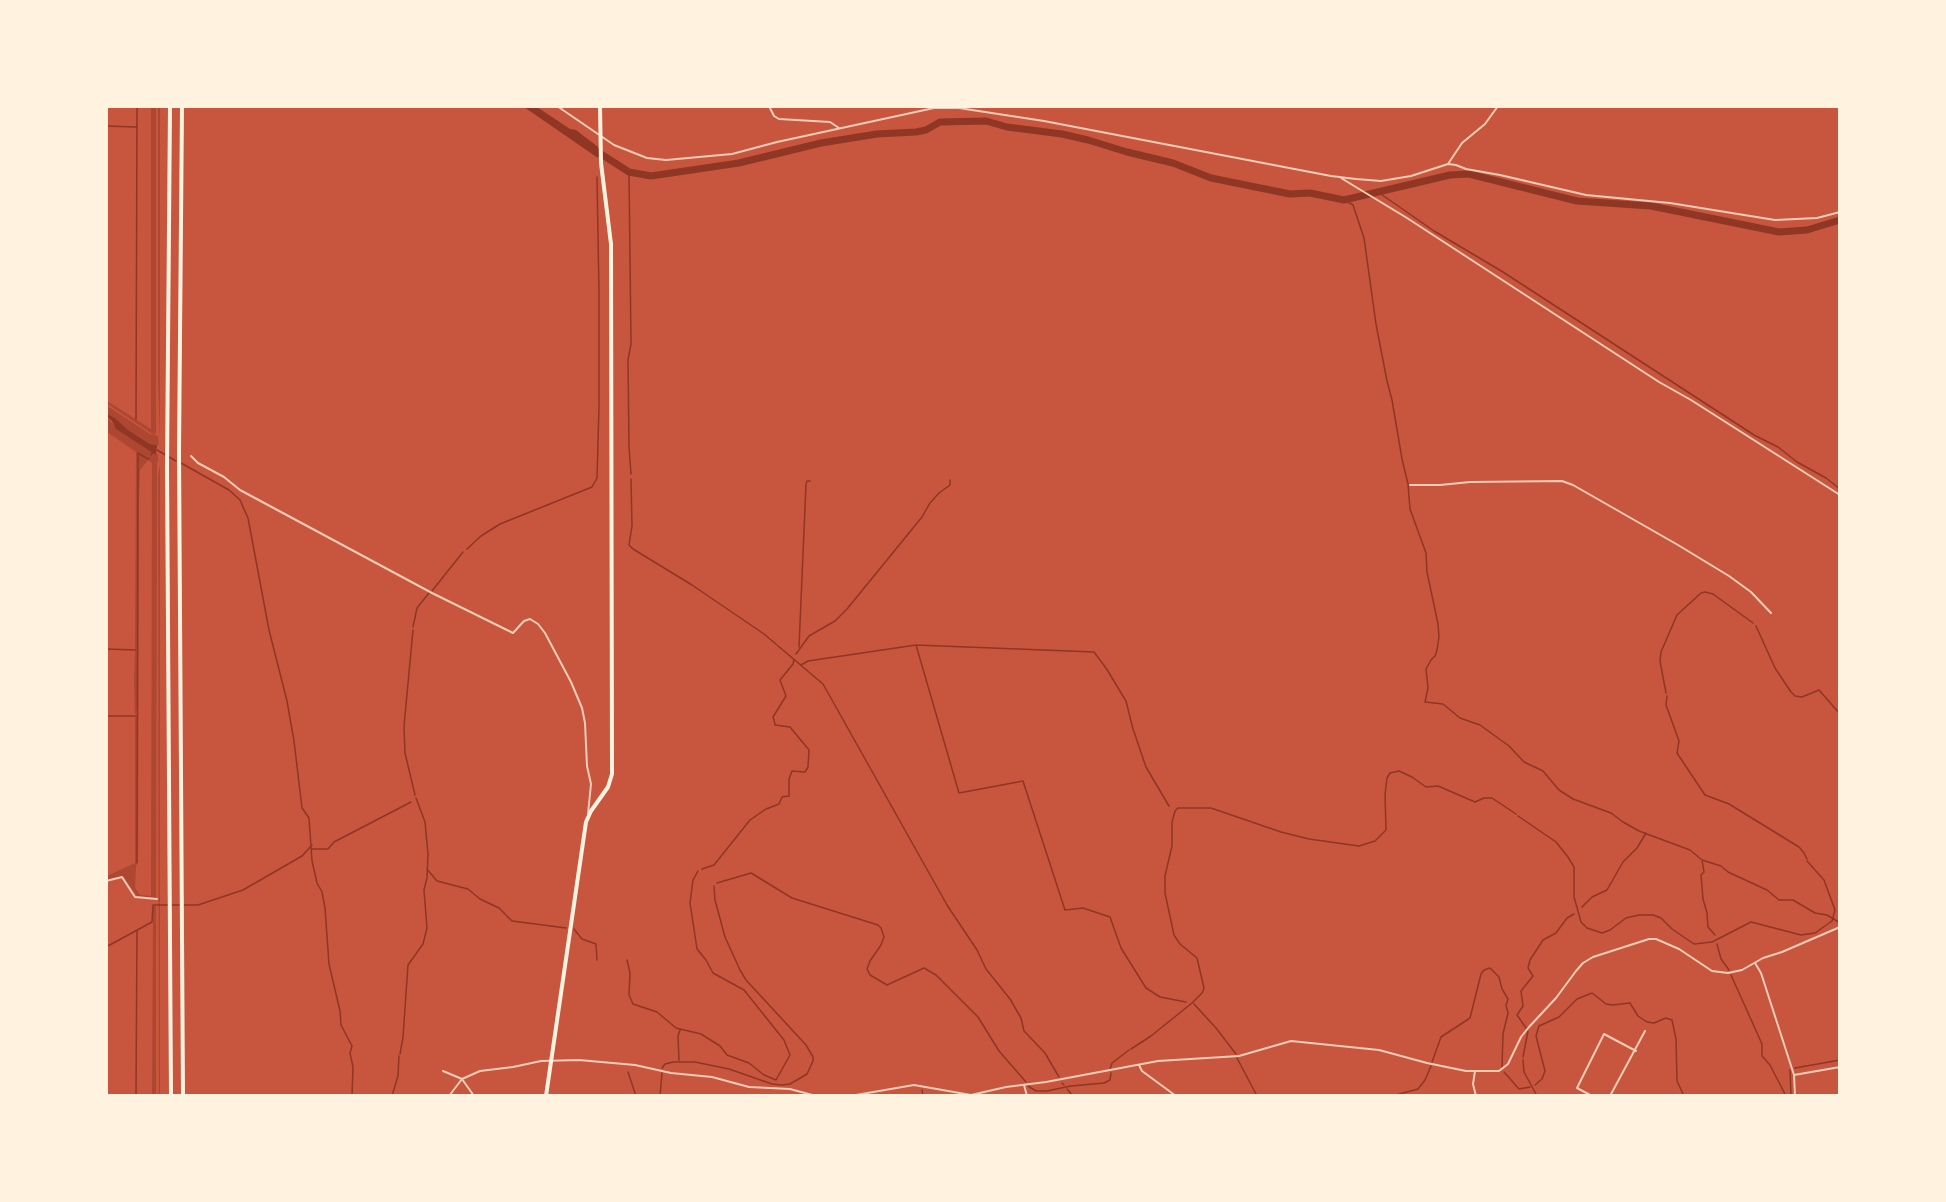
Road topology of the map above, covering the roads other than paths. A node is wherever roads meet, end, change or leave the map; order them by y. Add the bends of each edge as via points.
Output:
1 (170, 106) edge
2 (182, 106) edge
3 (557, 106) edge
4 (600, 106) edge
5 (770, 106) edge
6 (1498, 106) edge
7 (839, 128) junction
8 (601, 136) junction
9 (1448, 164) junction
10 (1339, 177) junction
11 (1839, 212) edge
12 (191, 456) dead end
13 (1410, 485) dead end
14 (1839, 495) edge
15 (1771, 613) dead end
16 (588, 816) junction
17 (106, 881) edge
18 (157, 899) dead end
19 (1839, 927) edge
20 (1755, 963) junction
21 (1645, 1031) dead end
22 (1636, 1051) junction
23 (551, 1060) junction
24 (1139, 1065) junction
25 (1839, 1067) edge
26 (443, 1071) dead end
27 (1475, 1071) junction
28 (1794, 1075) junction
29 (462, 1079) junction
30 (1024, 1085) junction
31 (171, 1095) edge
32 (183, 1095) edge
33 (449, 1095) edge
34 (474, 1095) edge
35 (546, 1095) edge
36 (816, 1095) edge
37 (850, 1095) edge
38 (1027, 1095) edge
39 (1176, 1095) edge
40 (1476, 1095) edge
41 (1592, 1095) edge
42 (1610, 1095) edge
43 (1795, 1095) edge

1 - 31 main road via 167,467
2 - 32 main road via 179,474
3 - 8 street
4 - 8 main road
5 - 7 street via 779,119 830,122
6 - 9 street via 1485,124 1462,143
7 - 8 street via 732,154 666,160 630,153
7 - 10 street via 934,108 959,108
8 - 16 main road via 611,244 612,774
9 - 10 street via 1381,181
9 - 11 street via 1586,195 1670,203 1775,220 1817,218
10 - 14 street
12 - 16 street via 240,490 513,633 527,620 537,624 582,708 591,784
13 - 15 street via 1562,481 1729,576
16 - 23 main road
17 - 18 street via 123,877 135,897
19 - 20 street
20 - 27 street via 1742,970 1720,973 1669,944 1649,939 1593,957 1576,970 1521,1037 1504,1069
20 - 28 street
21 - 22 street
22 - 41 street via 1604,1034 1577,1088
22 - 42 street
23 - 29 street via 480,1071
23 - 35 main road
23 - 36 street via 635,1065 749,1087
24 - 27 street via 1239,1056 1283,1042 1304,1041 1379,1050
24 - 30 street
24 - 39 street
25 - 28 street
26 - 29 street
27 - 40 street
28 - 43 street
29 - 33 street
29 - 34 street
30 - 37 street via 971,1095 914,1085
30 - 38 street

